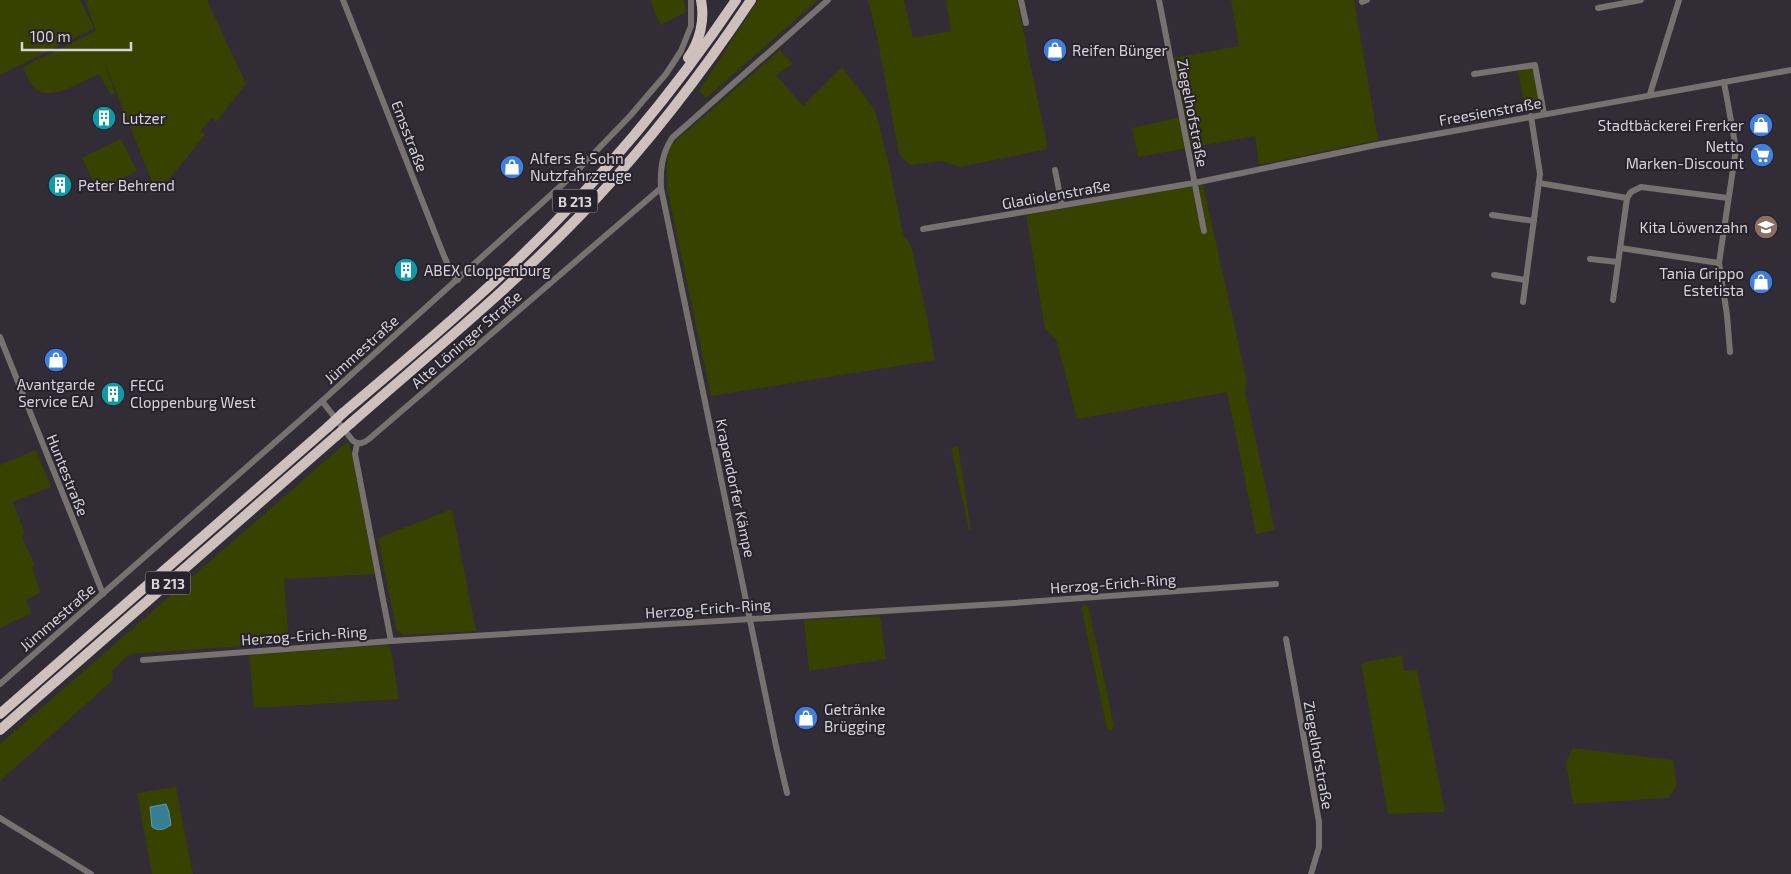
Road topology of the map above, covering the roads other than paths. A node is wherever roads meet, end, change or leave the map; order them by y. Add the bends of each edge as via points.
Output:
1 (344, 0) edge
2 (691, 0) edge
3 (701, 0) edge
4 (736, 0) edge
5 (751, 0) edge
6 (828, 0) edge
7 (1021, 0) edge
8 (1159, 0) edge
9 (1641, 0) edge
10 (1679, 0) edge
11 (1598, 8) dead end
12 (1026, 23) dead end
13 (1791, 70) edge
14 (1474, 74) dead end
15 (1724, 82) junction
16 (1650, 94) junction
17 (1544, 114) junction
18 (1531, 116) junction
19 (633, 137) junction
20 (1055, 170) dead end
21 (1194, 183) junction
22 (1539, 184) junction
23 (662, 188) junction
24 (1627, 198) junction
25 (1728, 198) junction
26 (1062, 205) junction
27 (1492, 215) dead end
28 (1534, 221) junction
29 (923, 229) dead end
30 (1204, 231) dead end
31 (1620, 248) junction
32 (1590, 259) dead end
33 (1618, 262) junction
34 (1719, 263) junction
35 (1494, 275) dead end
36 (458, 280) junction
37 (1526, 280) junction
38 (1613, 300) dead end
39 (1522, 302) dead end
40 (0, 337) edge
41 (1730, 352) dead end
42 (3, 354) edge
43 (322, 402) junction
44 (357, 444) junction
45 (1276, 584) dead end
46 (103, 594) junction
47 (750, 618) junction
48 (1286, 639) dead end
49 (391, 641) junction
50 (142, 660) dead end
51 (0, 684) edge
52 (0, 714) edge
53 (0, 730) edge
54 (787, 793) dead end
55 (0, 818) edge
56 (91, 874) edge
57 (1311, 874) edge

1 - 36 street, Emsstraße via 441,248
2 - 36 street, Jümmestraße via 692,18 688,35 666,74 574,174
3 - 19 highway, B 213 via 701,33 692,52 674,80 634,128
4 - 19 highway, B 213 via 677,83
5 - 53 highway, B 213, bridge via 684,94 636,153 592,203 518,276
6 - 23 street via 672,138 661,162
7 - 12 street
8 - 21 street, Ziegelhofstraße
9 - 11 street
10 - 16 street
13 - 15 street, Freesienstraße
14 - 17 street via 1536,65
15 - 16 street, Freesienstraße
15 - 25 street via 1736,149
16 - 17 street, Freesienstraße
17 - 18 street, Freesienstraße
18 - 21 street, Freesienstraße
18 - 22 street
19 - 52 highway, B 213, bridge via 562,215 468,306
20 - 26 street
21 - 26 street, Gladiolenstraße
21 - 30 street, Ziegelhofstraße
22 - 24 street
22 - 28 street
23 - 44 street, Alte Löninger Straße via 370,439
23 - 47 street, Krapendorfer Kämpe
24 - 25 street via 1641,187
24 - 31 street
25 - 34 street
26 - 29 street, Gladiolenstraße
27 - 28 street
28 - 37 street
31 - 33 street
31 - 34 street
32 - 33 street
33 - 38 street
34 - 41 street via 1728,315
35 - 37 street
36 - 43 street, Jümmestraße
37 - 39 street
40 - 42 street, Huntestraße
42 - 46 street, Huntestraße
43 - 44 street
43 - 46 street, Jümmestraße
44 - 49 street via 356,457
45 - 47 street, Herzog-Erich-Ring
46 - 51 street, Jümmestraße
47 - 49 street, Herzog-Erich-Ring
47 - 54 street, Krapendorfer Kämpe
48 - 57 street, Ziegelhofstraße via 1319,822 1319,847
49 - 50 street, Herzog-Erich-Ring
55 - 56 street

